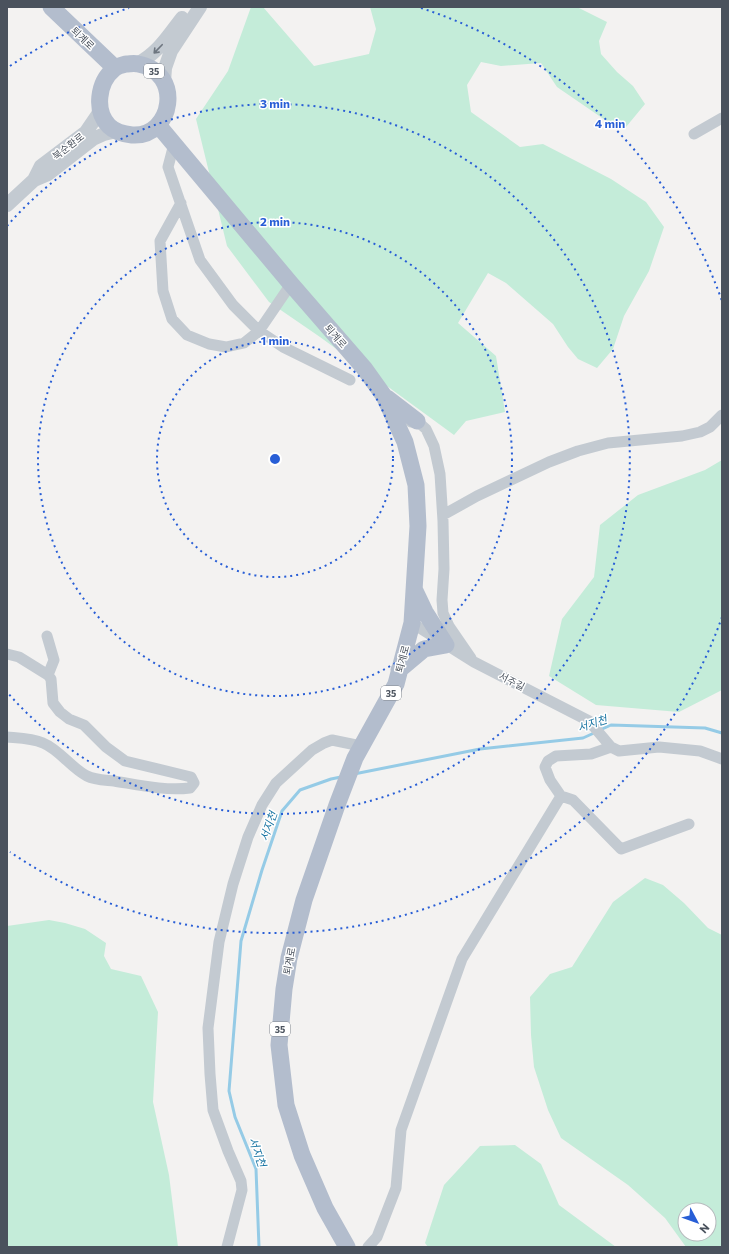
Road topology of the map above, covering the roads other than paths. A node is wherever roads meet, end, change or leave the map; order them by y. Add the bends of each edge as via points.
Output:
1 (51, 7) edge
2 (191, 7) edge
3 (200, 7) edge
4 (137, 64) junction
5 (115, 68) junction
6 (164, 82) junction
7 (101, 110) junction
8 (722, 118) edge
9 (158, 125) junction
10 (116, 131) junction
11 (694, 134) dead end
12 (174, 144) junction
13 (34, 180) junction
14 (181, 203) junction
15 (7, 205) edge
16 (291, 284) junction
17 (259, 332) junction
18 (350, 380) dead end
19 (384, 396) junction
20 (722, 415) edge
21 (417, 421) junction
22 (397, 424) junction
23 (443, 515) junction
24 (414, 590) junction
25 (412, 623) junction
26 (47, 636) dead end
27 (446, 645) junction
28 (7, 654) edge
29 (474, 662) junction
30 (400, 670) junction
31 (48, 675) junction
32 (7, 737) edge
33 (609, 745) junction
34 (358, 752) junction
35 (722, 759) edge
36 (561, 796) junction
37 (689, 824) dead end
38 (227, 1247) edge
39 (347, 1247) edge
40 (368, 1247) edge

1 - 5 main road, 퇴계로
2 -> 4 street via 159,48
3 - 6 street via 171,51 165,68
4 - 5 main road, 35
4 - 6 main road, 35 via 153,70
5 - 7 main road via 101,89
6 - 9 main road, 35 via 168,93 168,105
7 - 10 main road via 104,120
7 - 13 street, 북순환로 via 86,132 41,166
8 - 11 street
9 - 10 main road via 148,132 136,135
9 - 12 main road, 퇴계로
10 - 13 street, 북순환로 via 93,139 48,174
12 - 14 street via 168,167
12 - 16 main road, 퇴계로
13 - 15 street, 북순환로
14 - 17 street via 200,260 233,305
14 - 17 street via 160,241 163,291 172,319 186,335 208,344 226,347 244,343
16 - 17 street
16 - 19 main road, 퇴계로 via 364,368
17 - 18 street via 283,347
19 - 21 main road
19 - 22 main road, 퇴계로
20 - 23 street via 710,427 700,432 608,443 578,451 477,496
21 - 22 street
21 - 23 street via 426,429 434,446 440,474
22 - 24 main road, 퇴계로 via 405,442 416,485 418,526
23 - 29 street via 443,613
24 - 25 main road, 퇴계로
24 - 27 main road
25 - 27 street, 서주길
25 - 30 main road, 퇴계로 / 35
26 - 31 street via 54,660
27 - 29 street, 서주길
27 - 30 main road via 424,649
28 - 31 street via 19,657
29 - 33 street, 서주길 via 589,721
30 - 34 main road, 퇴계로 / 35 via 396,684
31 - 32 street via 51,679 53,703 60,712 84,725 106,747 125,761 191,777 194,783 190,788 181,789 88,777 43,743
33 - 35 street via 619,751 659,747 700,751
33 - 36 street via 591,754 556,756 548,761 545,767
34 - 38 street via 332,740 324,743 312,750 276,783 262,805 248,837 233,884 219,942 208,1028 213,1110 241,1181 242,1190
34 - 39 main road, 퇴계로 / 35 via 304,900 289,958 279,1045 286,1105 302,1155 325,1208
36 - 37 street via 573,800 621,849
36 - 40 street via 462,959 401,1130 396,1188 377,1237

